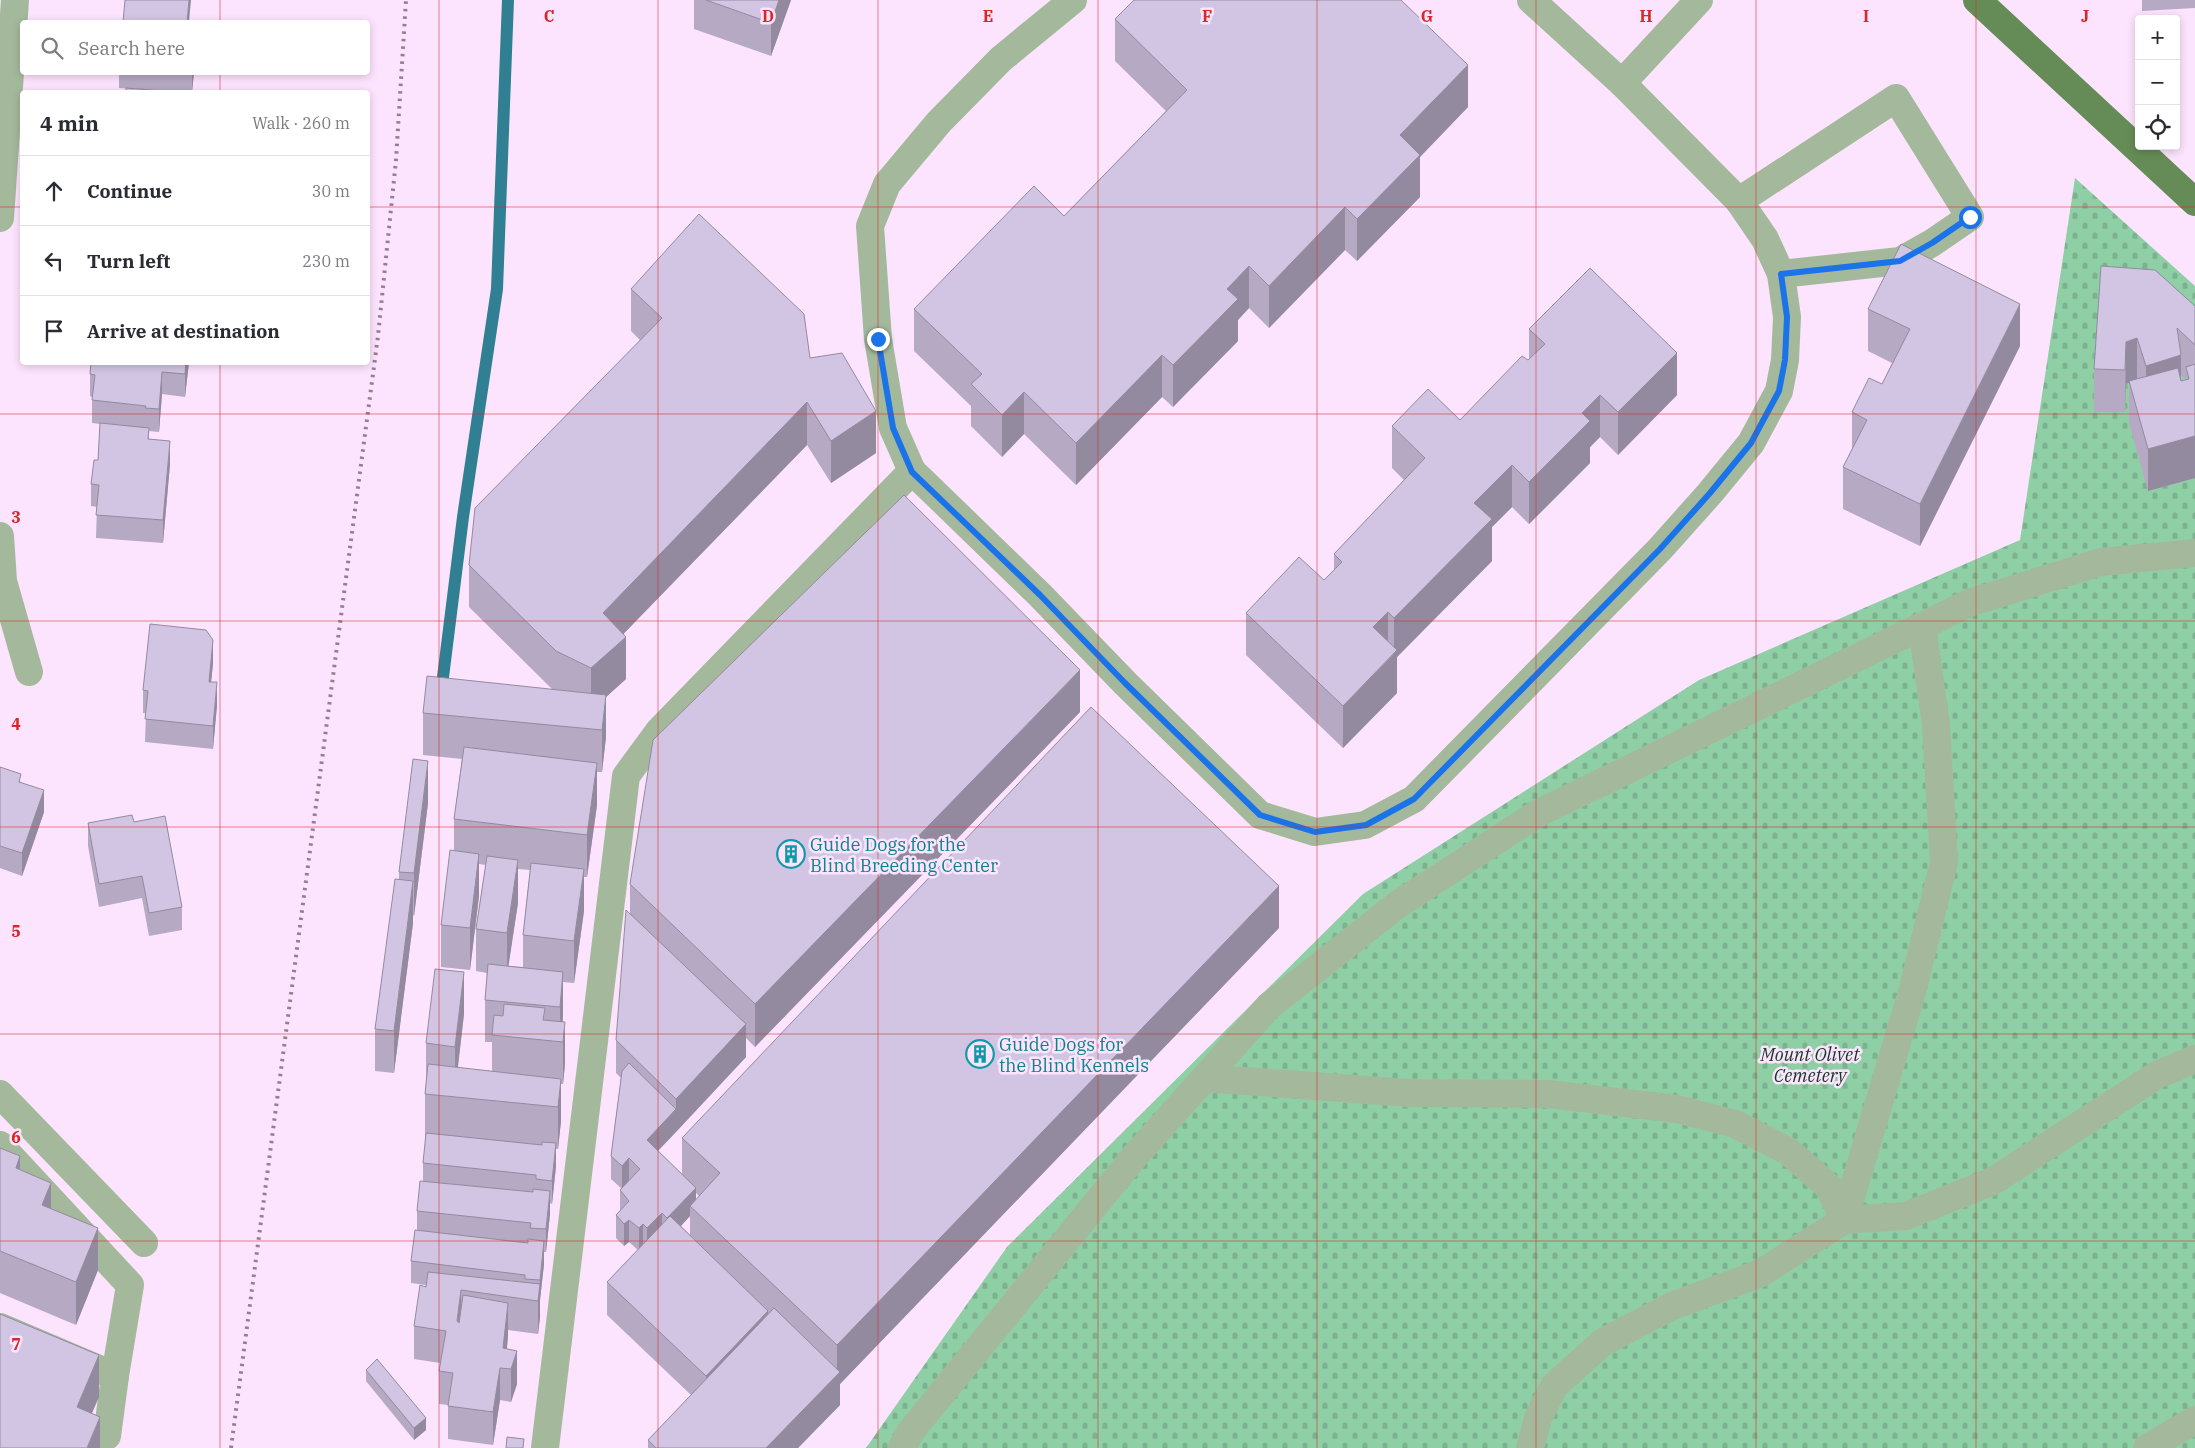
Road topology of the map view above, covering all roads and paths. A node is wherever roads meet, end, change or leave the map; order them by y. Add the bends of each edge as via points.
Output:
1 (15, 0) edge
2 (1073, 0) edge
3 (1532, 0) edge
4 (1699, 0) edge
5 (1977, 0) edge
6 (1622, 83) junction
7 (1739, 202) junction
8 (2195, 202) edge
9 (0, 218) edge
10 (1781, 274) junction
11 (912, 472) junction
12 (0, 536) edge
13 (2195, 553) edge
14 (1922, 626) junction
15 (29, 672) dead end
16 (2195, 1059) edge
17 (1205, 1078) junction
18 (0, 1094) edge
19 (0, 1145) edge
20 (1844, 1220) junction
21 (144, 1243) dead end
22 (0, 1327) edge
23 (115, 1376) junction
24 (2195, 1420) edge
25 (108, 1436) dead end
26 (545, 1448) edge
27 (902, 1448) edge
28 (1530, 1448) edge
29 (2147, 1448) edge

1 - 9 street
2 - 11 street via 1001,59 939,122 887,184 870,226 873,290 884,381 893,428
3 - 6 street
4 - 6 street
5 - 8 main road
6 - 7 street
7 - 10 street via 1765,239
7 - 10 street via 1896,98 1970,217 1900,261
10 - 11 street via 1787,317 1785,360 1779,391 1751,443 1660,549 1414,799 1366,825 1315,832 1260,815
11 - 26 street via 659,731 626,776
12 - 15 street via 3,581
13 - 14 street via 2101,562 1969,603
14 - 17 street via 1537,814 1397,905 1269,1006
14 - 20 street via 1936,724 1944,862 1912,992
16 - 20 street via 2157,1075 1993,1181 1906,1216
17 - 20 street via 1408,1094 1548,1094 1677,1108 1735,1124 1788,1152 1829,1187
17 - 27 street via 1134,1157 911,1431
18 - 21 street
19 - 23 street via 130,1285
20 - 28 street via 1761,1273 1672,1306 1603,1342 1554,1386 1538,1418
22 - 23 street
23 - 25 street
24 - 29 street

